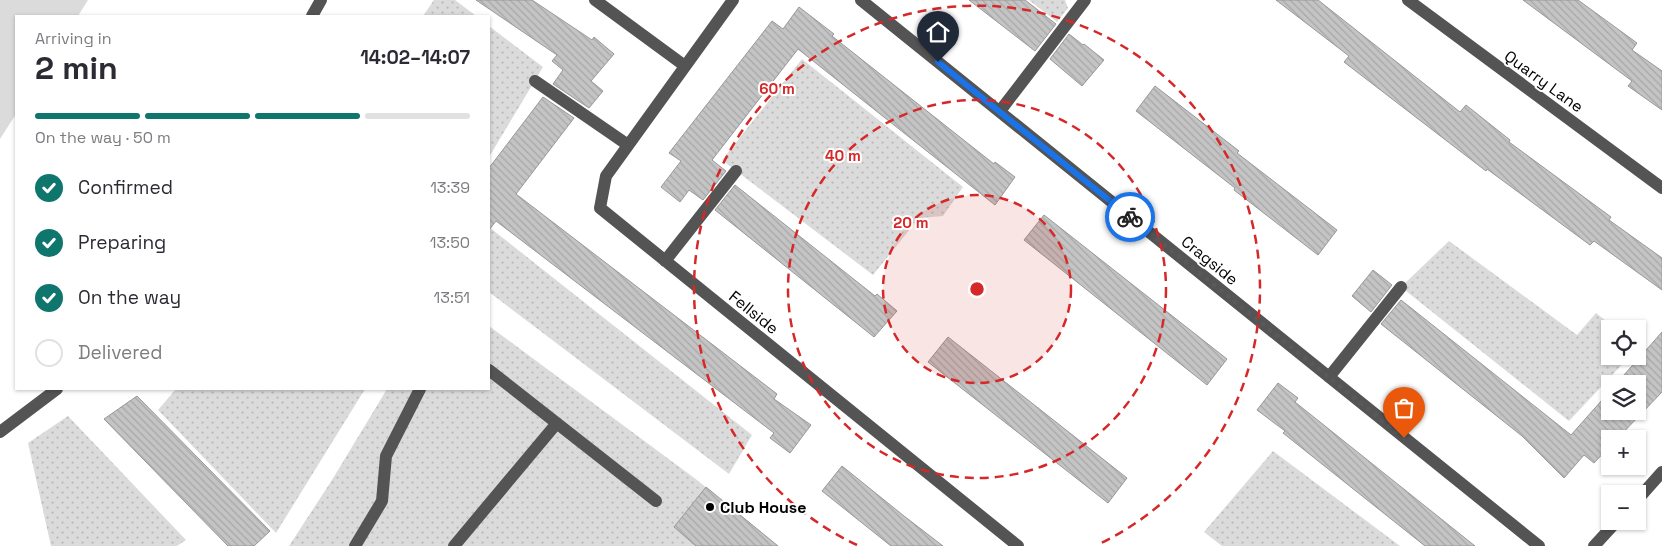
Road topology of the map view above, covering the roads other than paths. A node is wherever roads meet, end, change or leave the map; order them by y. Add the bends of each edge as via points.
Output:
1 (321, 0) edge
2 (594, 0) edge
3 (733, 0) edge
4 (861, 0) edge
5 (1085, 0) edge
6 (1408, 0) edge
7 (313, 15) edge
8 (685, 66) junction
9 (535, 81) dead end
10 (1000, 112) junction
11 (628, 146) junction
12 (736, 171) dead end
13 (1662, 188) edge
14 (666, 261) junction
15 (1401, 287) dead end
16 (490, 371) edge
17 (1329, 378) junction
18 (56, 390) edge
19 (419, 390) edge
20 (557, 424) junction
21 (0, 432) edge
22 (1662, 472) edge
23 (1646, 490) edge
24 (656, 501) dead end
25 (1609, 530) edge
26 (355, 546) edge
27 (454, 546) edge
28 (1018, 546) edge
29 (1539, 546) edge
30 (1594, 546) edge

1 - 7 street
2 - 8 street
3 - 8 street
4 - 10 street, Cragside
5 - 10 street
6 - 13 street, Quarry Lane
8 - 11 street, Fellside
9 - 11 street
10 - 17 street, Cragside
11 - 14 street, Fellside via 606,176 600,208
12 - 14 street
14 - 28 street, Fellside
15 - 17 street
16 - 20 street
17 - 29 street, Cragside
18 - 21 street
19 - 26 street via 386,456 382,501
20 - 24 street
20 - 27 street
22 - 23 street
25 - 30 street

